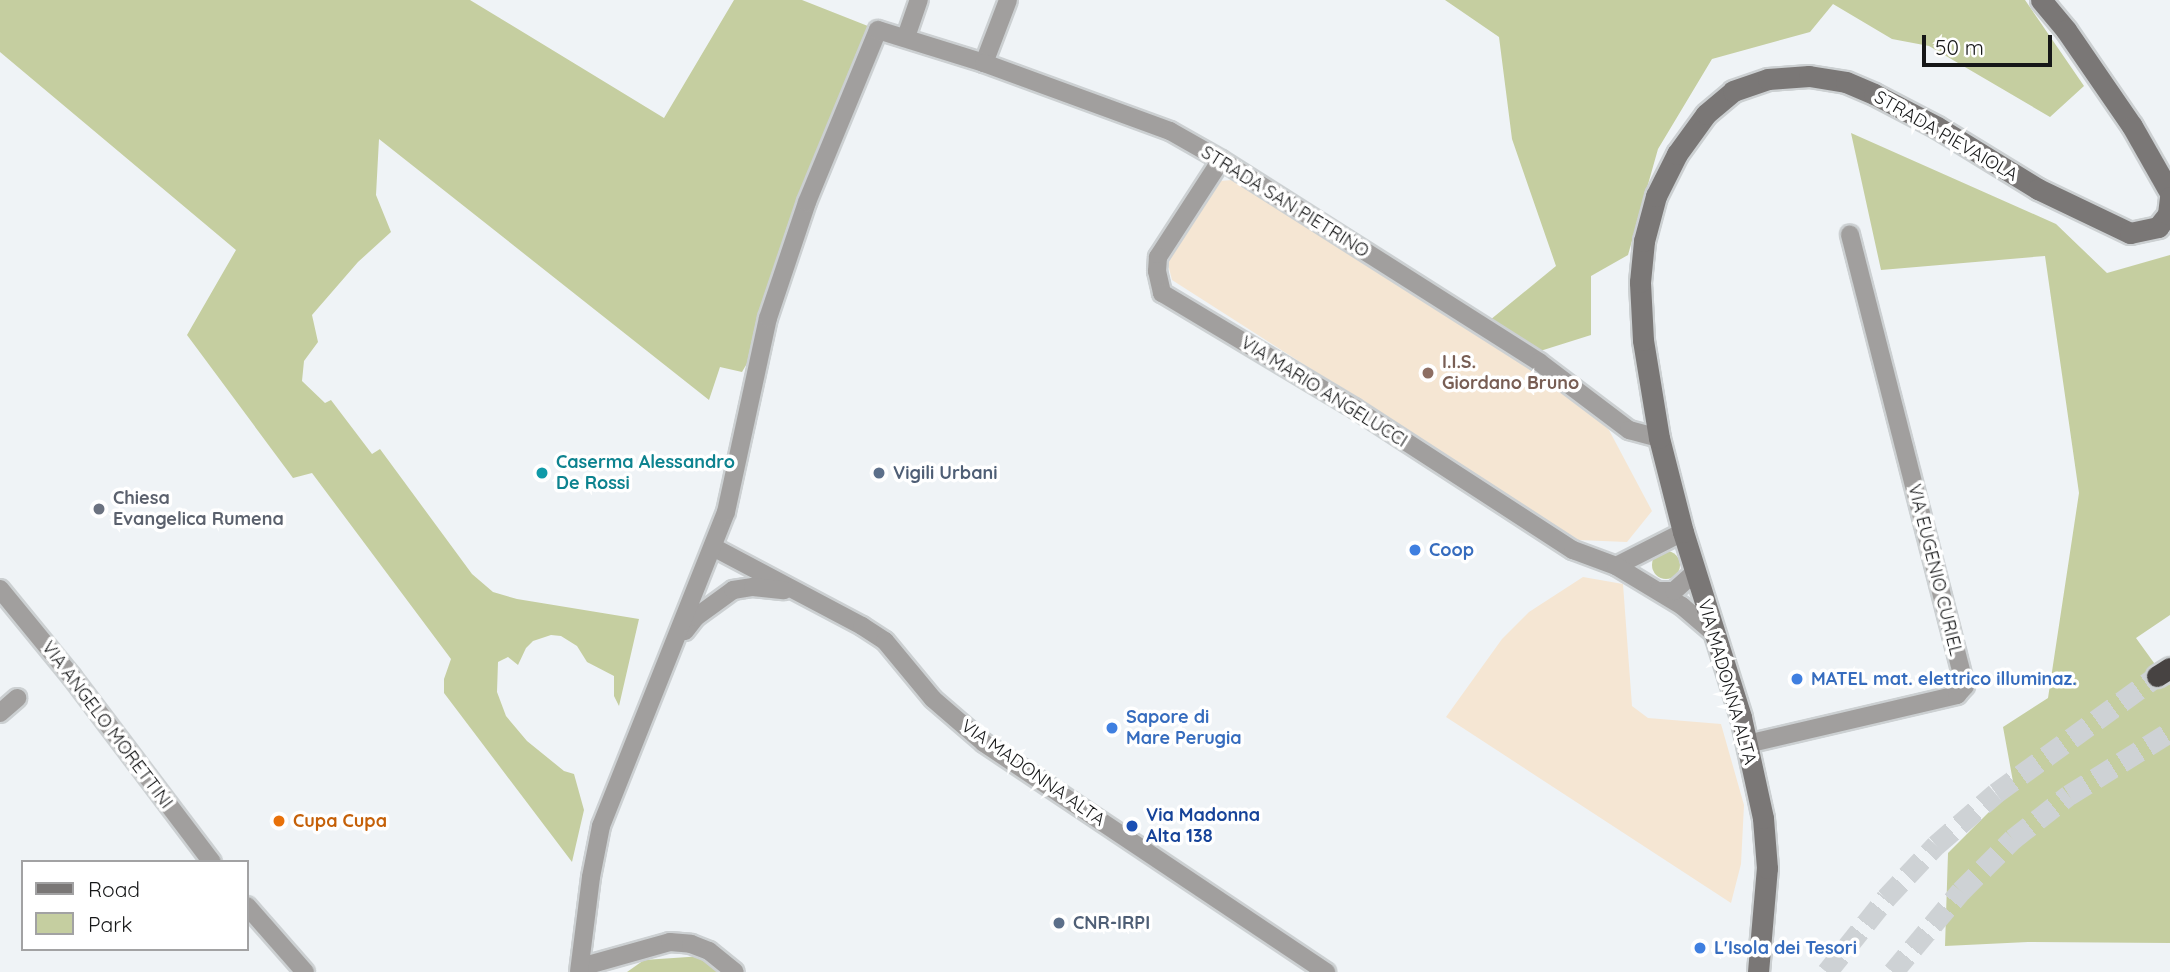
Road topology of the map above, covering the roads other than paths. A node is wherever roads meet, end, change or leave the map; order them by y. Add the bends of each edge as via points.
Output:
1 (919, 0) edge
2 (1008, 0) edge
3 (2041, 0) edge
4 (2058, 0) edge
5 (2066, 30) junction
6 (906, 37) junction
7 (985, 63) junction
8 (1221, 160) junction
9 (2170, 195) edge
10 (1850, 234) dead end
11 (1659, 438) junction
12 (1683, 532) junction
13 (713, 547) junction
14 (1616, 566) junction
15 (1695, 572) junction
16 (0, 589) edge
17 (795, 592) junction
18 (1659, 592) junction
19 (1716, 635) junction
20 (674, 645) junction
21 (17, 698) dead end
22 (0, 713) edge
23 (1747, 744) junction
24 (210, 860) edge
25 (248, 907) edge
26 (580, 969) edge
27 (305, 972) edge
28 (735, 972) edge
29 (1326, 972) edge
30 (1759, 972) edge

1 - 6 street
2 - 7 street
3 - 5 street
4 - 5 street
5 - 9 street, STRADA PIEVAIOLA via 2132,126
6 - 7 street, STRADA SAN PIETRINO
6 - 13 street, STRADA SAN PIETRINO via 878,30 807,202 768,318 729,501
7 - 8 street, STRADA SAN PIETRINO via 1170,131
8 - 11 street, STRADA SAN PIETRINO via 1539,362 1629,430
8 - 14 street, VIA MARIO ANGELUCCI via 1158,257 1162,293 1354,408 1573,550
9 - 11 street, STRADA PIEVAIOLA via 2168,214 2158,227 2130,233 2038,189 1937,127 1846,82 1809,76 1768,79 1733,91 1706,114 1677,154 1656,196 1644,241 1640,282 1643,340
10 - 23 street, VIA EUGENIO CURIEL via 1965,686 1956,695
11 - 12 street, VIA MADONNA ALTA
12 - 14 street
12 - 15 street, VIA MADONNA ALTA
13 - 17 street, VIA MADONNA ALTA
13 - 20 street
14 - 18 street, VIA MARIO ANGELUCCI
15 - 18 street via 1674,591
15 - 19 street, VIA MADONNA ALTA
16 - 24 street, VIA ANGELO MORETTINI
17 - 20 street via 769,587 733,590 696,617
17 - 29 street, VIA MADONNA ALTA via 885,641 933,699 984,743
18 - 19 street, VIA MARIO ANGELUCCI
19 - 23 street, VIA MADONNA ALTA
20 - 26 street via 601,826
21 - 22 street
23 - 30 street, VIA MADONNA ALTA via 1763,818 1767,868
25 - 27 street
26 - 28 street via 670,942 709,951

